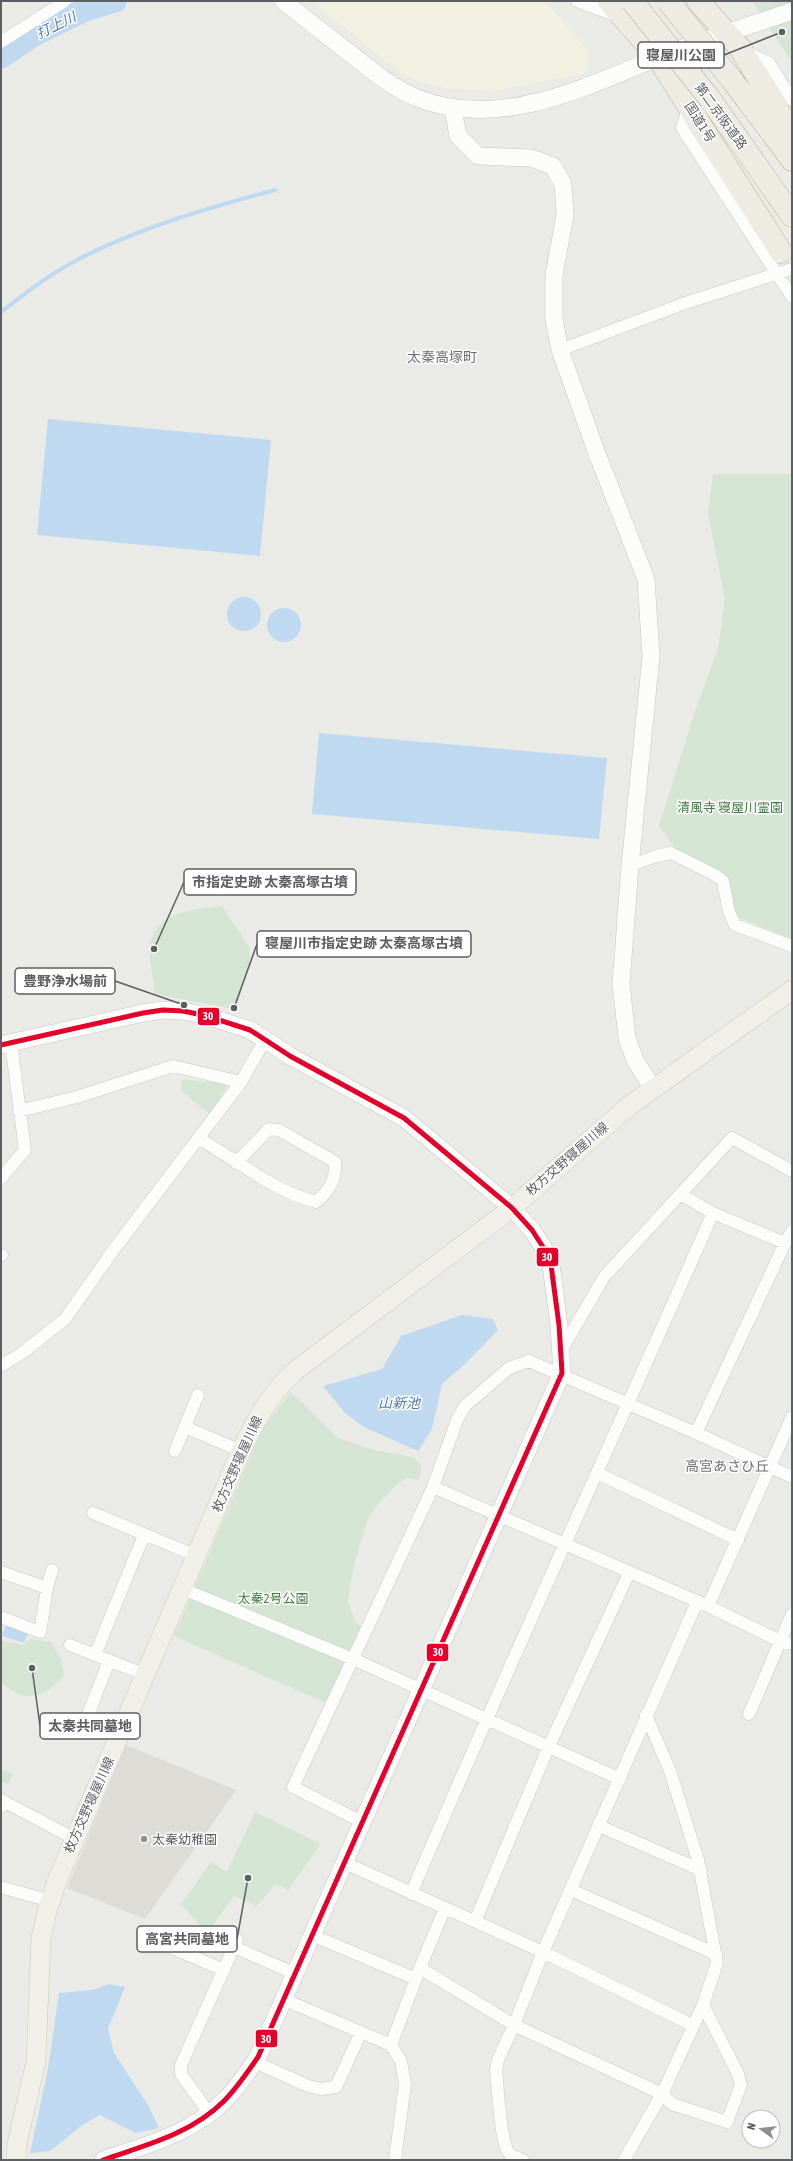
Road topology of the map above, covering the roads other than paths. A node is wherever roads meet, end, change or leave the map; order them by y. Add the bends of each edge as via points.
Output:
1 (65, 1) edge
2 (283, 1) edge
3 (577, 1) edge
4 (609, 1) edge
5 (668, 1) edge
6 (698, 1) edge
7 (630, 11) edge
8 (792, 12) edge
9 (726, 32) junction
10 (1, 42) edge
11 (740, 48) junction
12 (658, 58) junction
13 (792, 100) edge
14 (700, 102) junction
15 (453, 109) junction
16 (792, 133) edge
17 (792, 160) edge
18 (792, 216) edge
19 (786, 260) edge
20 (778, 274) junction
21 (792, 297) edge
22 (560, 350) junction
23 (630, 866) junction
24 (792, 946) edge
25 (792, 990) edge
26 (265, 1040) junction
27 (6, 1044) edge
28 (241, 1082) junction
29 (653, 1088) junction
30 (19, 1112) junction
31 (198, 1138) junction
32 (236, 1164) junction
33 (792, 1171) edge
34 (1, 1178) edge
35 (680, 1194) junction
36 (512, 1208) junction
37 (713, 1212) junction
38 (792, 1231) edge
39 (785, 1243) junction
40 (561, 1351) junction
41 (1, 1366) edge
42 (562, 1373) junction
43 (198, 1396) dead end
44 (629, 1403) junction
45 (792, 1417) edge
46 (185, 1427) junction
47 (696, 1433) junction
48 (175, 1451) dead end
49 (241, 1451) junction
50 (770, 1468) junction
51 (597, 1473) junction
52 (792, 1478) edge
53 (433, 1487) junction
54 (93, 1513) dead end
55 (499, 1516) junction
56 (144, 1535) junction
57 (738, 1540) junction
58 (564, 1543) junction
59 (197, 1556) junction
60 (52, 1570) dead end
61 (1, 1572) edge
62 (629, 1573) junction
63 (47, 1588) junction
64 (183, 1589) junction
65 (703, 1604) junction
66 (792, 1614) edge
67 (1, 1617) edge
68 (780, 1641) junction
69 (792, 1644) edge
70 (70, 1645) dead end
71 (95, 1655) junction
72 (353, 1659) junction
73 (109, 1660) junction
74 (146, 1675) junction
75 (420, 1690) junction
76 (749, 1714) dead end
77 (646, 1715) junction
78 (485, 1718) junction
79 (86, 1720) dead end
80 (549, 1746) junction
81 (620, 1779) junction
82 (1, 1807) edge
83 (364, 1823) junction
84 (599, 1826) junction
85 (75, 1839) junction
86 (345, 1863) junction
87 (701, 1870) junction
88 (1, 1887) edge
89 (571, 1890) junction
90 (411, 1894) junction
91 (50, 1901) junction
92 (445, 1908) junction
93 (475, 1921) junction
94 (161, 1933) dead end
95 (314, 1936) junction
96 (543, 1952) junction
97 (716, 1954) junction
98 (224, 1970) junction
99 (418, 1973) junction
100 (296, 1974) junction
101 (285, 2000) junction
102 (703, 2005) junction
103 (514, 2025) junction
104 (692, 2025) junction
105 (361, 2032) junction
106 (391, 2045) junction
107 (255, 2062) junction
108 (662, 2094) junction
109 (209, 2113) junction
110 (16, 2160) edge
111 (103, 2160) edge
112 (395, 2160) edge
113 (523, 2160) edge
114 (624, 2160) edge

1 - 10 street
2 - 15 street via 383,79 417,98
3 - 7 street
4 - 7 highway, 国道1号
5 - 17 highway, bridge
6 - 9 highway
7 - 12 highway, 国道1号
7 - 14 highway, 第二京阪道路, bridge
8 - 9 street
9 - 11 highway
9 - 12 street
11 - 13 street via 769,63
11 - 16 highway
12 - 14 highway, 国道1号
12 - 15 street via 571,93 517,107
14 - 18 highway, 第二京阪道路
14 - 19 highway, 国道1号
14 - 20 street via 682,128
15 - 22 street via 458,136 478,156 531,158 553,166 563,184 565,215 554,275 554,319
19 - 20 street
20 - 21 street
20 - 22 street via 688,302
22 - 23 street via 646,579 651,656
23 - 24 street via 671,853 723,881 729,912 735,925
23 - 29 street via 621,984 627,1038 635,1060
25 - 29 main road, 枚方交野寝屋川線
26 - 27 street via 250,1030 207,1016 163,1010
26 - 28 street
26 - 36 street via 404,1118
27 - 30 street
28 - 30 street via 173,1066 77,1097
28 - 31 street
29 - 36 main road, 枚方交野寝屋川線
30 - 34 street via 25,1150
31 - 32 street
31 - 41 street via 65,1319
32 - 32 street via 302,1198 316,1202 326,1194 336,1175 335,1162 279,1130 269,1129
33 - 35 street via 732,1138
35 - 37 street
35 - 40 street via 604,1278
36 - 40 street via 532,1230 551,1265
36 - 49 main road, 枚方交野寝屋川線 via 295,1371 280,1385 261,1411
37 - 39 street
37 - 44 street
38 - 39 street
39 - 47 street
40 - 42 street
42 - 44 street
42 - 53 street via 529,1361 509,1368 465,1406 457,1420
42 - 55 street
43 - 46 street
44 - 47 street
44 - 51 street
45 - 50 street
46 - 48 street
46 - 49 street
47 - 50 street
49 - 59 main road, 枚方交野寝屋川線
50 - 52 street
50 - 57 street
51 - 57 street
51 - 58 street
53 - 55 street
53 - 72 street
54 - 56 street
55 - 58 street
55 - 75 street
56 - 59 street
56 - 71 street
57 - 65 street
58 - 62 street
58 - 78 street
59 - 64 main road, 枚方交野寝屋川線
60 - 63 street
61 - 63 street
62 - 65 street
62 - 80 street
63 - 67 street via 40,1632
64 - 72 street
64 - 74 main road, 枚方交野寝屋川線
65 - 68 street
65 - 77 street
66 - 68 street
68 - 69 street
68 - 76 street
70 - 71 street
71 - 73 street
72 - 75 street
72 - 83 street via 293,1787
73 - 74 street
73 - 79 street
74 - 85 main road, 枚方交野寝屋川線
75 - 78 street
75 - 83 street
77 - 81 street
77 - 87 street via 670,1771
78 - 80 street
78 - 90 street
80 - 81 street
80 - 93 street
81 - 84 street
82 - 85 street via 3,1801
83 - 86 street
84 - 87 street
84 - 89 street
85 - 91 main road, 枚方交野寝屋川線
86 - 90 street
86 - 95 street
87 - 97 street
88 - 91 street
89 - 96 street
89 - 97 street
90 - 92 street
91 - 110 main road, 枚方交野寝屋川線 via 41,1938 36,2062 17,2144
92 - 93 street
92 - 99 street
93 - 96 street
94 - 98 street via 170,1947
95 - 99 street
95 - 100 street
96 - 103 street
96 - 104 street
97 - 102 street via 717,1964
98 - 100 street via 235,1944
98 - 109 street via 181,2065 181,2074
99 - 103 street
99 - 106 street
100 - 101 street
101 - 105 street
101 - 107 street
102 - 104 street
102 - 108 street via 738,2074 741,2085 727,2122 672,2104
103 - 108 street
103 - 113 street via 496,2070 504,2140 508,2152
104 - 108 street
105 - 106 street
105 - 107 street via 336,2087 321,2089 308,2086
106 - 112 street via 401,2061 405,2084
107 - 109 street via 224,2102
108 - 114 street
109 - 111 street via 196,2124 168,2138

